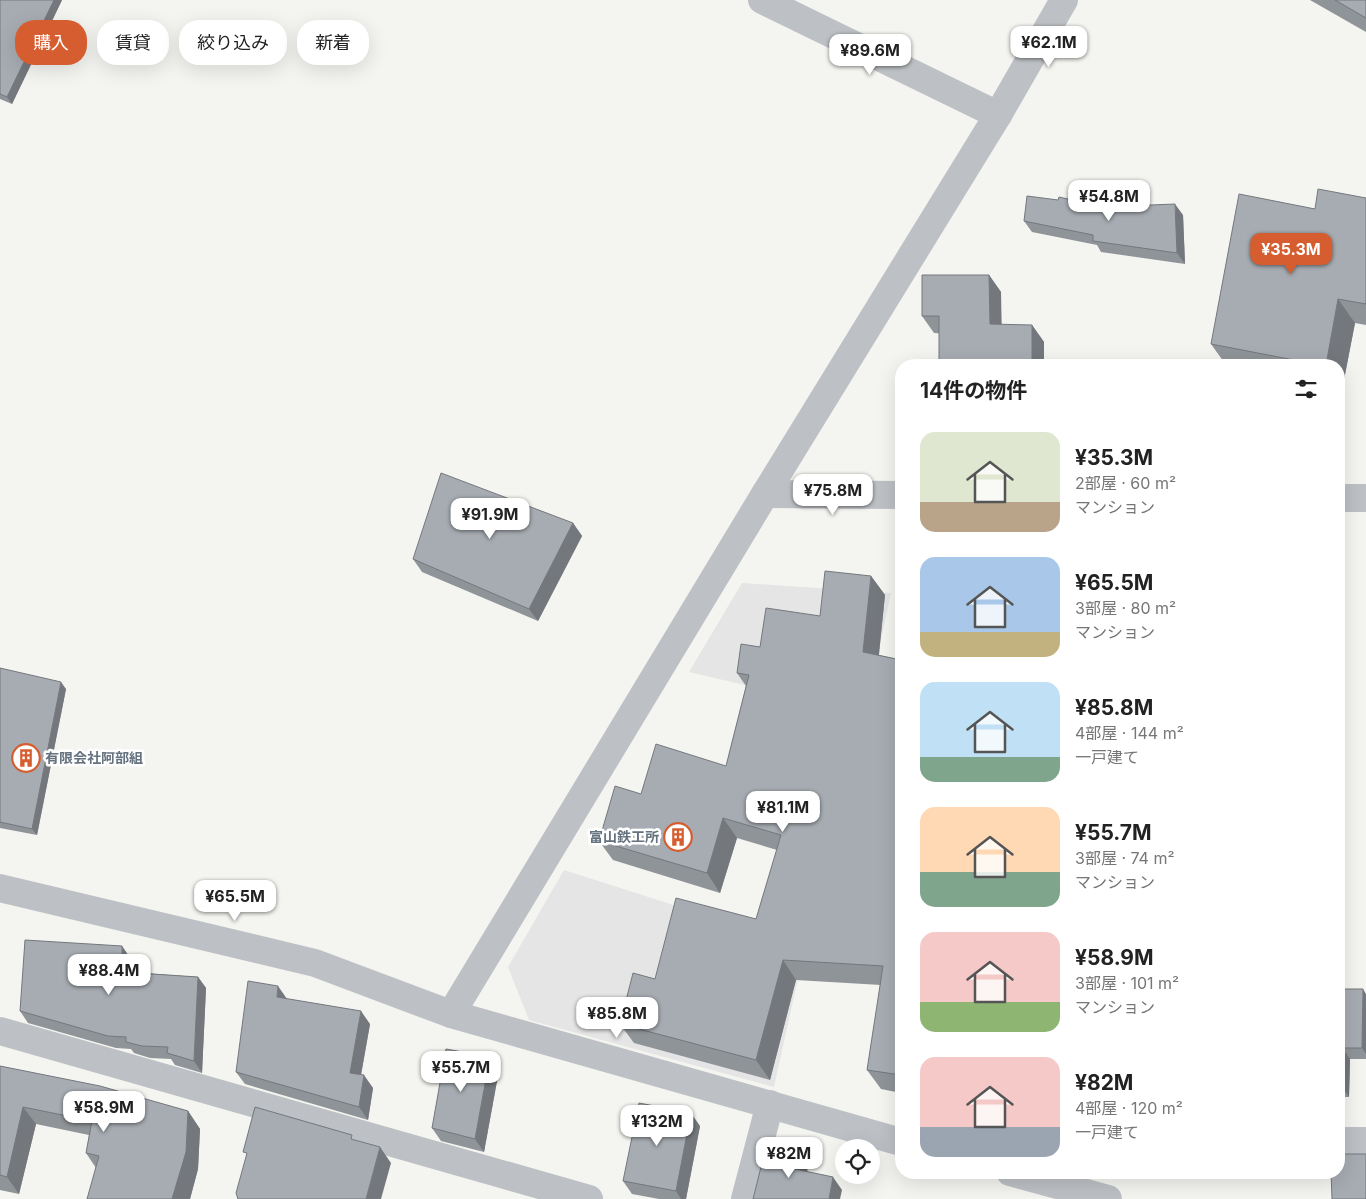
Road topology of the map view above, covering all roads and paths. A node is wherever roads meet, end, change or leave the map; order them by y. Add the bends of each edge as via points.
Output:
1 (762, 0) edge
2 (1064, 0) edge
3 (998, 115) junction
4 (766, 494) junction
5 (895, 495) edge
6 (1345, 498) edge
7 (1366, 498) edge
8 (0, 888) edge
9 (452, 1014) junction
10 (0, 1031) edge
11 (770, 1104) junction
12 (895, 1140) edge
13 (1345, 1141) edge
14 (1366, 1141) edge
15 (1035, 1179) edge
16 (589, 1199) edge
17 (745, 1199) edge
18 (1108, 1199) edge

1 - 3 street
2 - 3 street
3 - 4 street
4 - 5 street
4 - 9 street
6 - 7 street
8 - 9 street via 315,963
9 - 11 street
10 - 16 street
11 - 12 street
11 - 17 street
13 - 14 street
15 - 18 street

